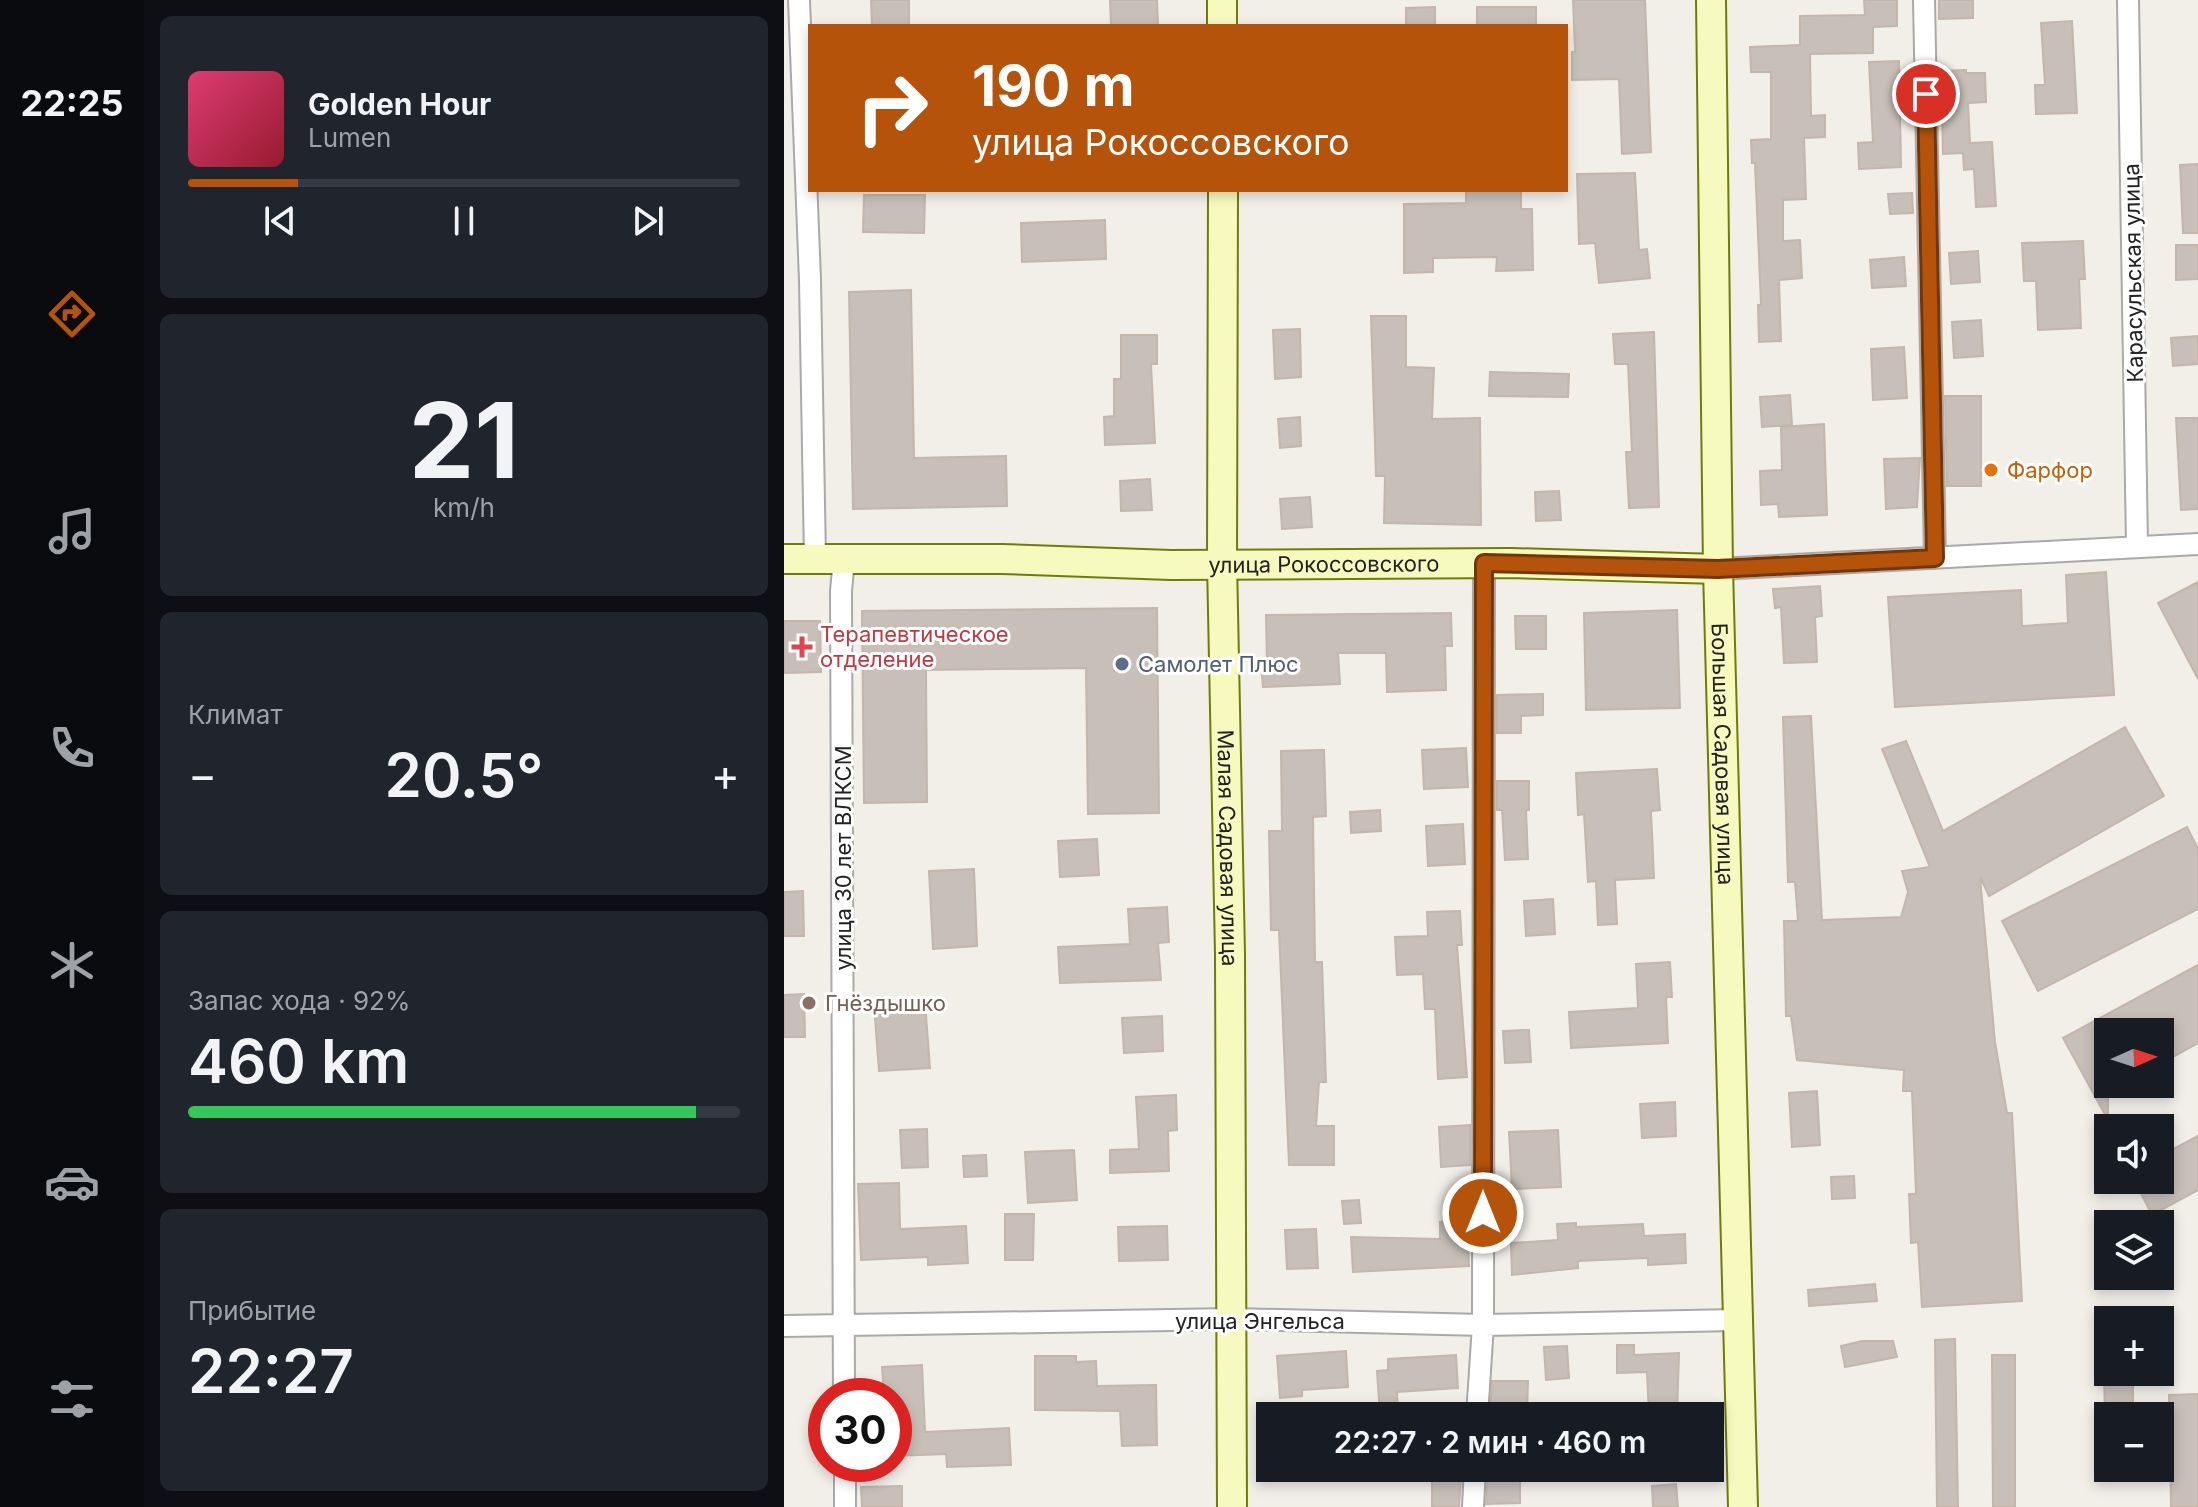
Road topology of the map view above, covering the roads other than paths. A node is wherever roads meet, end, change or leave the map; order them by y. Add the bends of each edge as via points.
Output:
1 (799, 0) edge
2 (1222, 0) edge
3 (1711, 0) edge
4 (1924, 0) edge
5 (2128, 0) edge
6 (1222, 24) edge
7 (1223, 192) edge
8 (2198, 544) edge
9 (2137, 546) junction
10 (1935, 558) junction
11 (784, 559) edge
12 (815, 559) junction
13 (844, 559) junction
14 (1222, 562) junction
15 (1484, 563) junction
16 (1718, 569) junction
17 (1234, 1319) junction
18 (1736, 1320) junction
19 (843, 1325) junction
20 (1483, 1325) junction
21 (784, 1326) edge
22 (844, 1378) edge
23 (1478, 1402) edge
24 (845, 1482) edge
25 (1474, 1482) edge
26 (845, 1507) edge
27 (1232, 1507) edge
28 (1473, 1507) edge
29 (1743, 1507) edge

1 - 12 street
2 - 6 street
3 - 16 street, Большая Садовая улица
4 - 10 street
5 - 9 street, Карасульская улица
7 - 14 street, Малая Садовая улица
8 - 9 street, улица Рокоссовского
9 - 10 street, улица Рокоссовского
10 - 16 street, улица Рокоссовского
11 - 12 street, улица Рокоссовского
12 - 13 street, улица Рокоссовского
13 - 14 street, улица Рокоссовского
13 - 19 street, улица 30 лет ВЛКСМ
14 - 15 street, улица Рокоссовского
14 - 17 street, Малая Садовая улица
15 - 16 street, улица Рокоссовского
15 - 20 street
16 - 18 street, Большая Садовая улица
17 - 19 street, улица Энгельса
17 - 20 street, улица Энгельса
17 - 27 street, Малая Садовая улица
18 - 20 street, улица Энгельса
18 - 29 street, Большая Садовая улица
19 - 21 street, улица Энгельса
19 - 22 street, улица 30 лет ВЛКСМ
20 - 23 street
24 - 26 street
25 - 28 street

